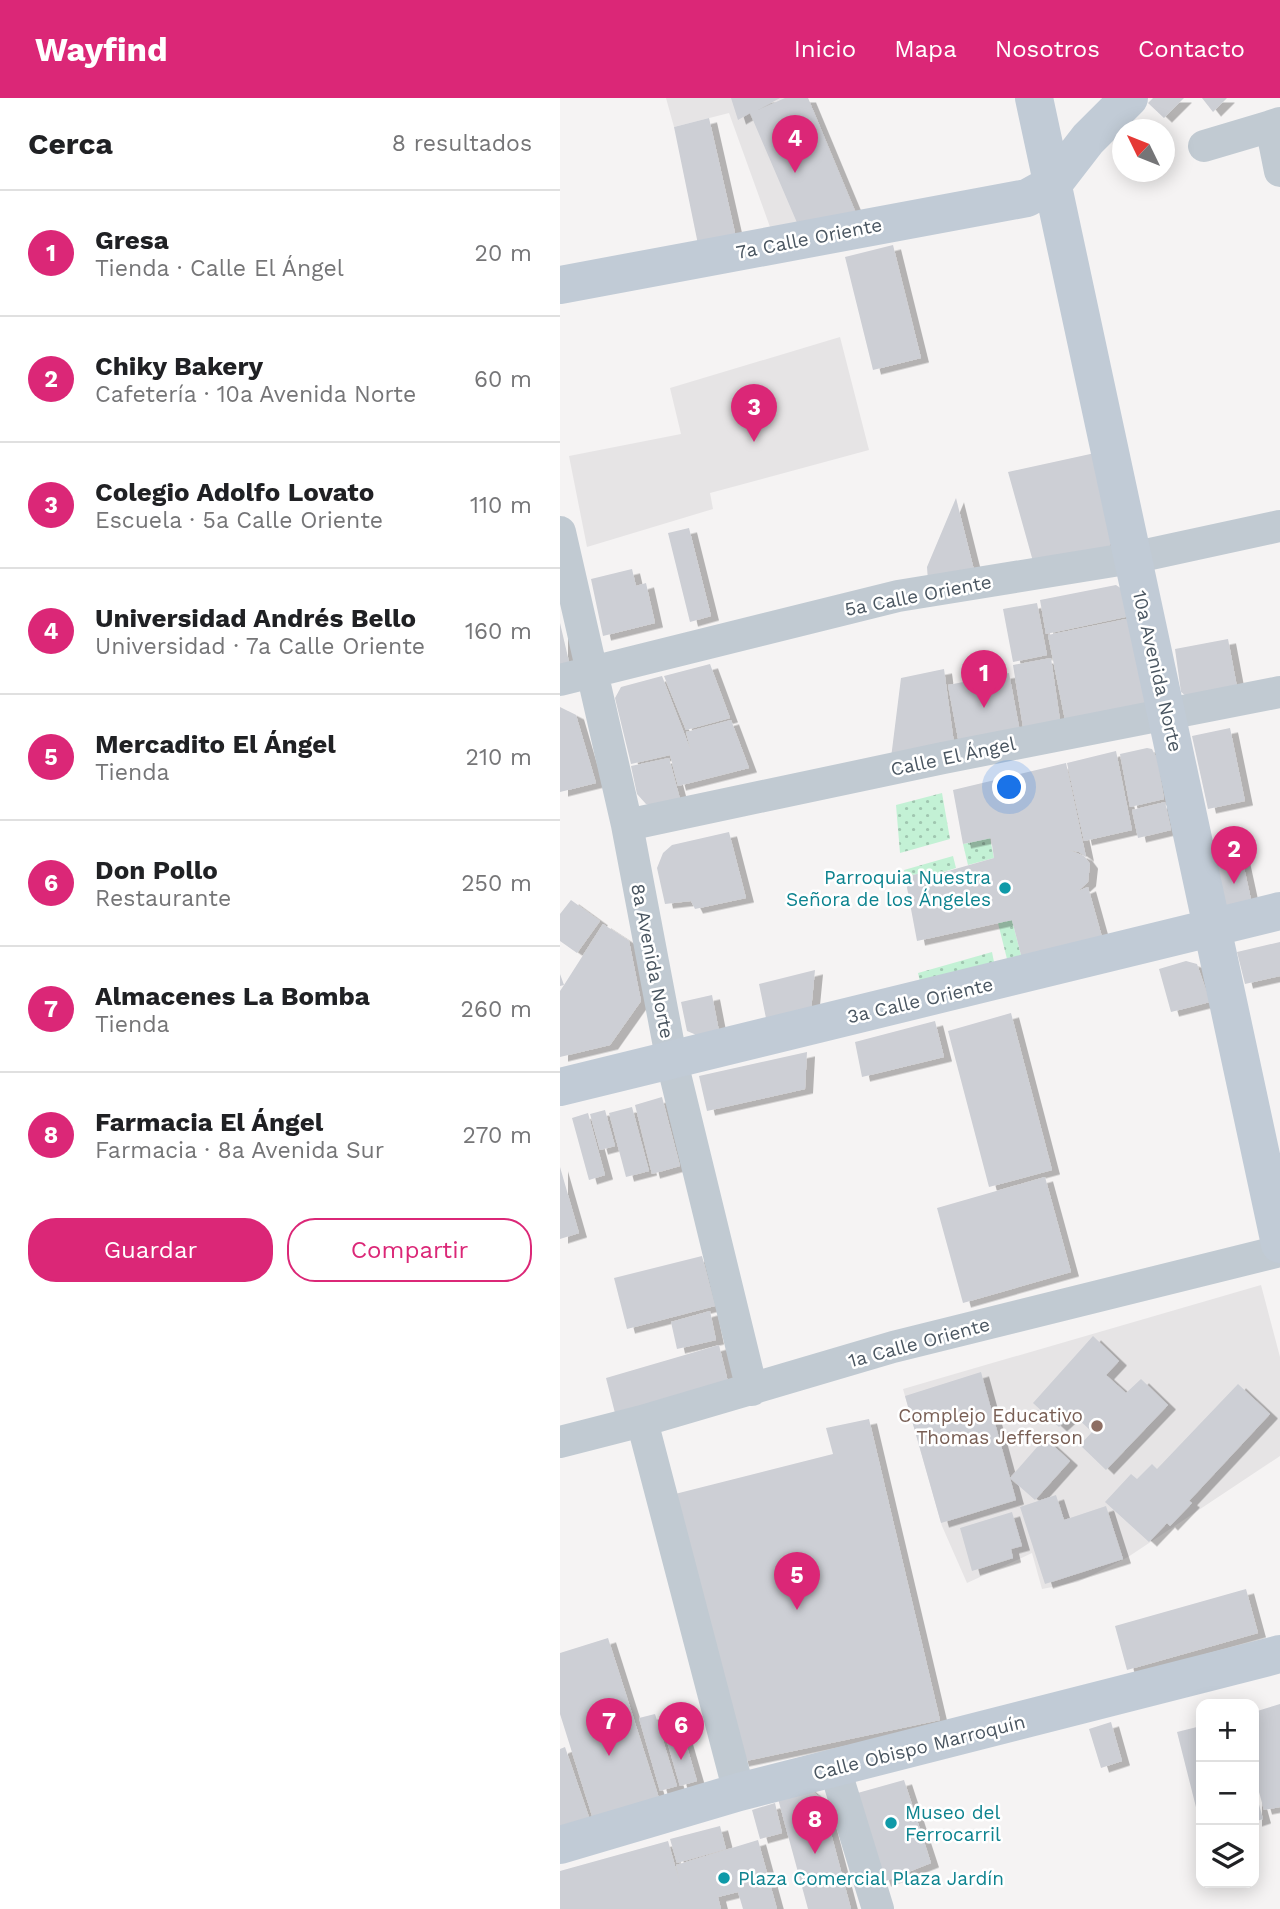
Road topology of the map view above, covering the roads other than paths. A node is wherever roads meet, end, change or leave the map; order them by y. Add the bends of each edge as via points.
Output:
1 (1034, 98) edge
2 (1129, 98) edge
3 (1276, 125) edge
4 (1204, 146) dead end
5 (1280, 170) edge
6 (1054, 183) junction
7 (560, 285) edge
8 (1280, 526) edge
9 (560, 531) edge
10 (1132, 558) junction
11 (590, 673) junction
12 (560, 680) edge
13 (1280, 692) edge
14 (1169, 713) junction
15 (627, 825) junction
16 (1280, 911) edge
17 (1214, 926) junction
18 (672, 1062) junction
19 (560, 1087) edge
20 (1280, 1244) edge
21 (1280, 1251) edge
22 (752, 1390) junction
23 (642, 1421) junction
24 (560, 1442) edge
25 (1280, 1654) edge
26 (835, 1769) junction
27 (739, 1792) junction
28 (560, 1845) edge
29 (878, 1909) edge

1 - 6 main road, 10a Avenida Norte
2 - 6 main road via 1088,139
3 - 4 street
3 - 5 street
6 - 7 main road, 7a Calle Oriente via 1027,198
6 - 10 main road, 10a Avenida Norte
8 - 10 street, 5a Calle Oriente
9 - 11 street, 8a Avenida Norte
10 - 11 street, 5a Calle Oriente via 898,596
10 - 14 main road, 10a Avenida Norte
11 - 12 street, 5a Calle Oriente
11 - 15 street, 8a Avenida Norte
13 - 14 street, Calle El Ángel
14 - 15 street, Calle El Ángel
14 - 17 main road, 10a Avenida Norte
15 - 18 street, 8a Avenida Norte
16 - 17 main road, 3a Calle Oriente
17 - 18 main road, 3a Calle Oriente
17 - 20 main road, 10a Avenida Norte
18 - 19 main road, 3a Calle Oriente
18 - 22 street, 8a Avenida Norte
21 - 22 street, 1a Calle Oriente via 893,1347
22 - 23 street, 1a Calle Oriente
23 - 24 street, 1a Calle Oriente
23 - 27 street
25 - 26 main road, Calle Obispo Marroquín
26 - 27 main road, Calle Obispo Marroquín
26 - 29 street
27 - 28 main road, Calle Obispo Marroquín

